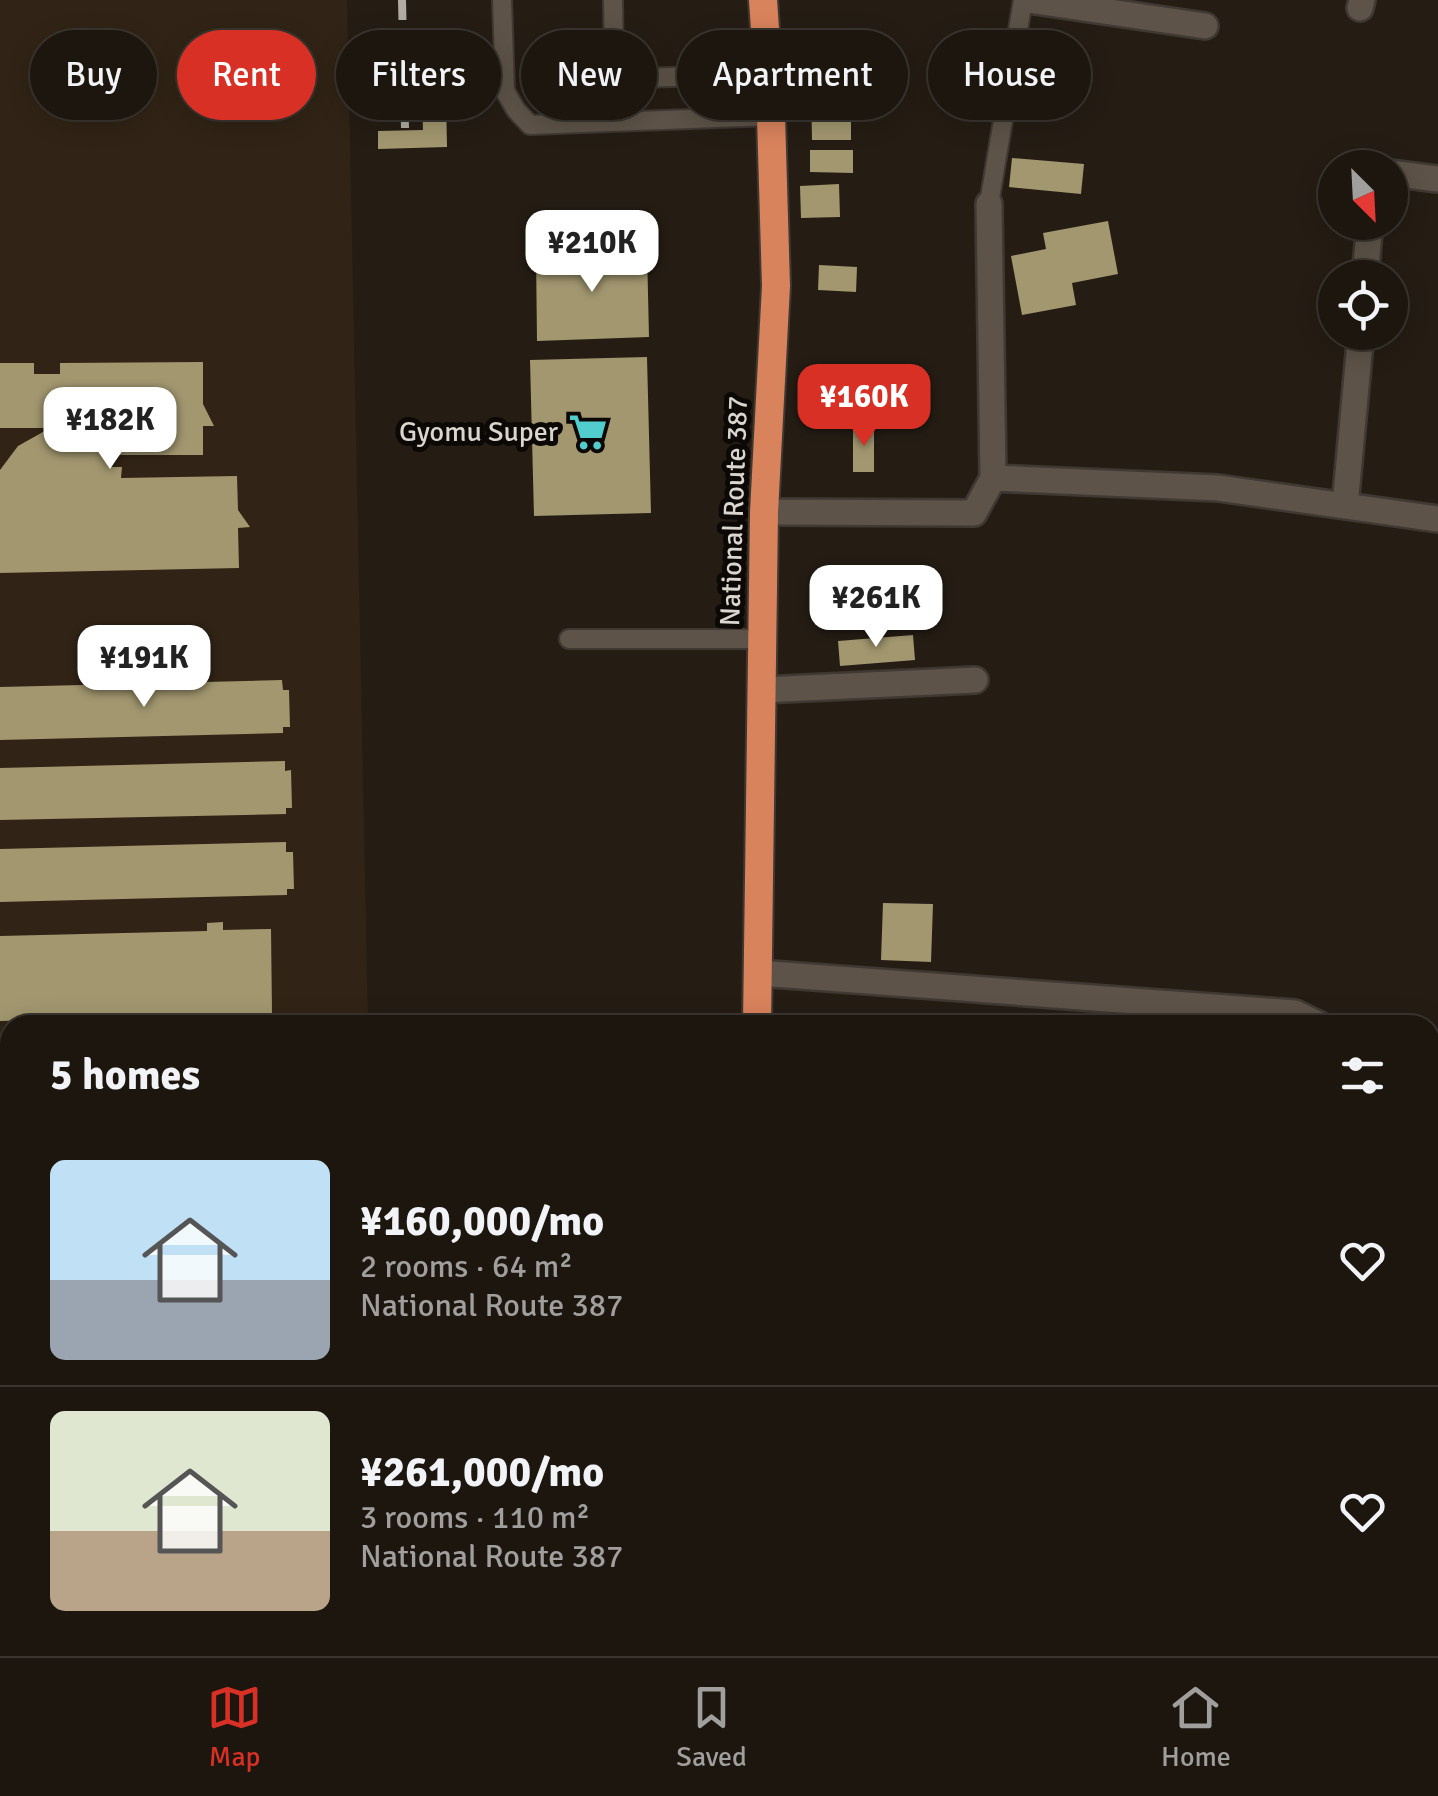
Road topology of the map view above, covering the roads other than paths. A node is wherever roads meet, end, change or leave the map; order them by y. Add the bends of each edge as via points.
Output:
1 (502, 0) edge
2 (613, 0) edge
3 (762, 0) edge
4 (1025, 0) edge
5 (1205, 26) dead end
6 (613, 30) edge
7 (764, 30) edge
8 (677, 119) edge
9 (573, 120) edge
10 (771, 120) edge
11 (569, 123) junction
12 (1408, 175) edge
13 (1438, 179) edge
14 (989, 204) joint
15 (1358, 350) edge
16 (993, 478) junction
17 (1345, 506) junction
18 (764, 512) junction
19 (1438, 519) edge
20 (569, 639) dead end
21 (762, 639) junction
22 (976, 680) dead end
23 (762, 690) junction
24 (759, 973) junction
25 (757, 1015) edge
26 (1298, 1015) edge

1 - 11 lane via 505,91 530,125
2 - 6 lane
3 - 7 highway, National Route 387
4 - 5 street
4 - 14 lane
8 - 11 lane
9 - 11 lane
10 - 18 highway, National Route 387 via 776,286
12 - 13 street
14 - 16 street
15 - 17 street
16 - 17 street via 1218,488
16 - 18 street via 974,512
17 - 19 street
18 - 21 highway, National Route 387
20 - 21 lane
21 - 23 highway, National Route 387
22 - 23 street
23 - 24 highway, National Route 387
24 - 25 highway, National Route 387
24 - 26 street

